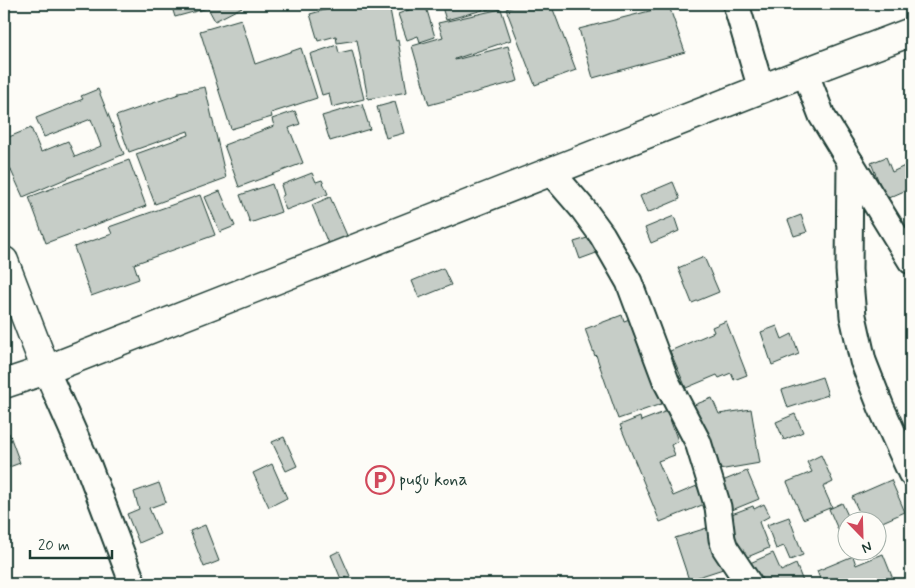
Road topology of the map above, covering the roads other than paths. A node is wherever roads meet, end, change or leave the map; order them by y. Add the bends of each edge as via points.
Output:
1 (736, 4) edge
2 (911, 32) edge
3 (805, 72) junction
4 (760, 89) junction
5 (850, 162) junction
6 (551, 172) junction
7 (4, 261) edge
8 (911, 261) edge
9 (46, 370) junction
10 (4, 384) edge
11 (911, 473) edge
12 (133, 584) edge
13 (749, 584) edge

1 - 4 street
2 - 3 main road
3 - 4 main road
3 - 5 street via 822,116
4 - 6 main road
5 - 8 street
5 - 11 street via 853,316 863,361
6 - 9 main road
6 - 13 street via 602,235 629,282 666,381 698,442 718,507 725,548
7 - 9 main road
9 - 10 main road
9 - 12 street via 88,465

